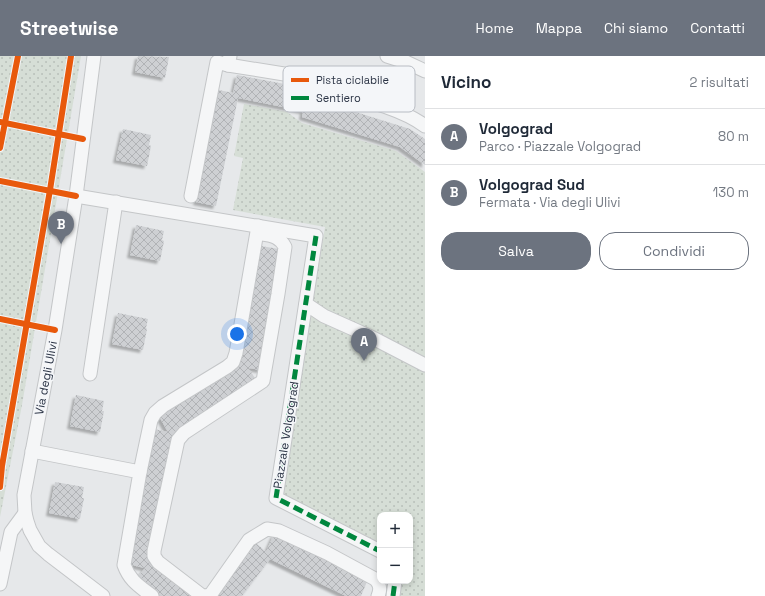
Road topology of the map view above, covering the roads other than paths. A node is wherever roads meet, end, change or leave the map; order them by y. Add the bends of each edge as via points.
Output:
1 (94, 56) edge
2 (387, 56) edge
3 (229, 60) edge
4 (414, 66) edge
5 (415, 66) edge
6 (425, 71) edge
7 (283, 72) edge
8 (398, 112) edge
9 (425, 126) edge
10 (76, 196) junction
11 (191, 196) dead end
12 (116, 202) junction
13 (257, 230) junction
14 (306, 304) junction
15 (425, 365) edge
16 (90, 374) dead end
17 (32, 451) junction
18 (140, 472) junction
19 (25, 513) junction
20 (377, 548) edge
21 (0, 584) edge
22 (395, 584) edge
23 (104, 596) edge
24 (152, 596) edge
25 (206, 596) edge
26 (378, 596) edge
27 (393, 596) edge

1 - 10 street, Via degli Ulivi
2 - 4 street
3 - 7 street
3 - 11 street via 217,62
5 - 6 street
8 - 9 street via 414,118
10 - 12 street
10 - 17 street, Via degli Ulivi
12 - 13 street
12 - 16 street
13 - 14 street, Piazzale Volgograd via 316,236
13 - 18 street via 233,362 155,413 151,420
13 - 25 street via 273,235 285,247 263,381 184,433 178,440 154,551 158,562 201,595
14 - 15 street via 324,316
14 - 20 street, Piazzale Volgograd via 276,498
17 - 18 street
17 - 19 street, Via degli Ulivi via 24,495
18 - 24 street via 124,565 134,582
19 - 21 street via 11,532
19 - 23 street, Via degli Ulivi via 30,530 39,546
22 - 27 street
25 - 26 street via 211,594 248,540 267,529 286,534 375,579 379,584

